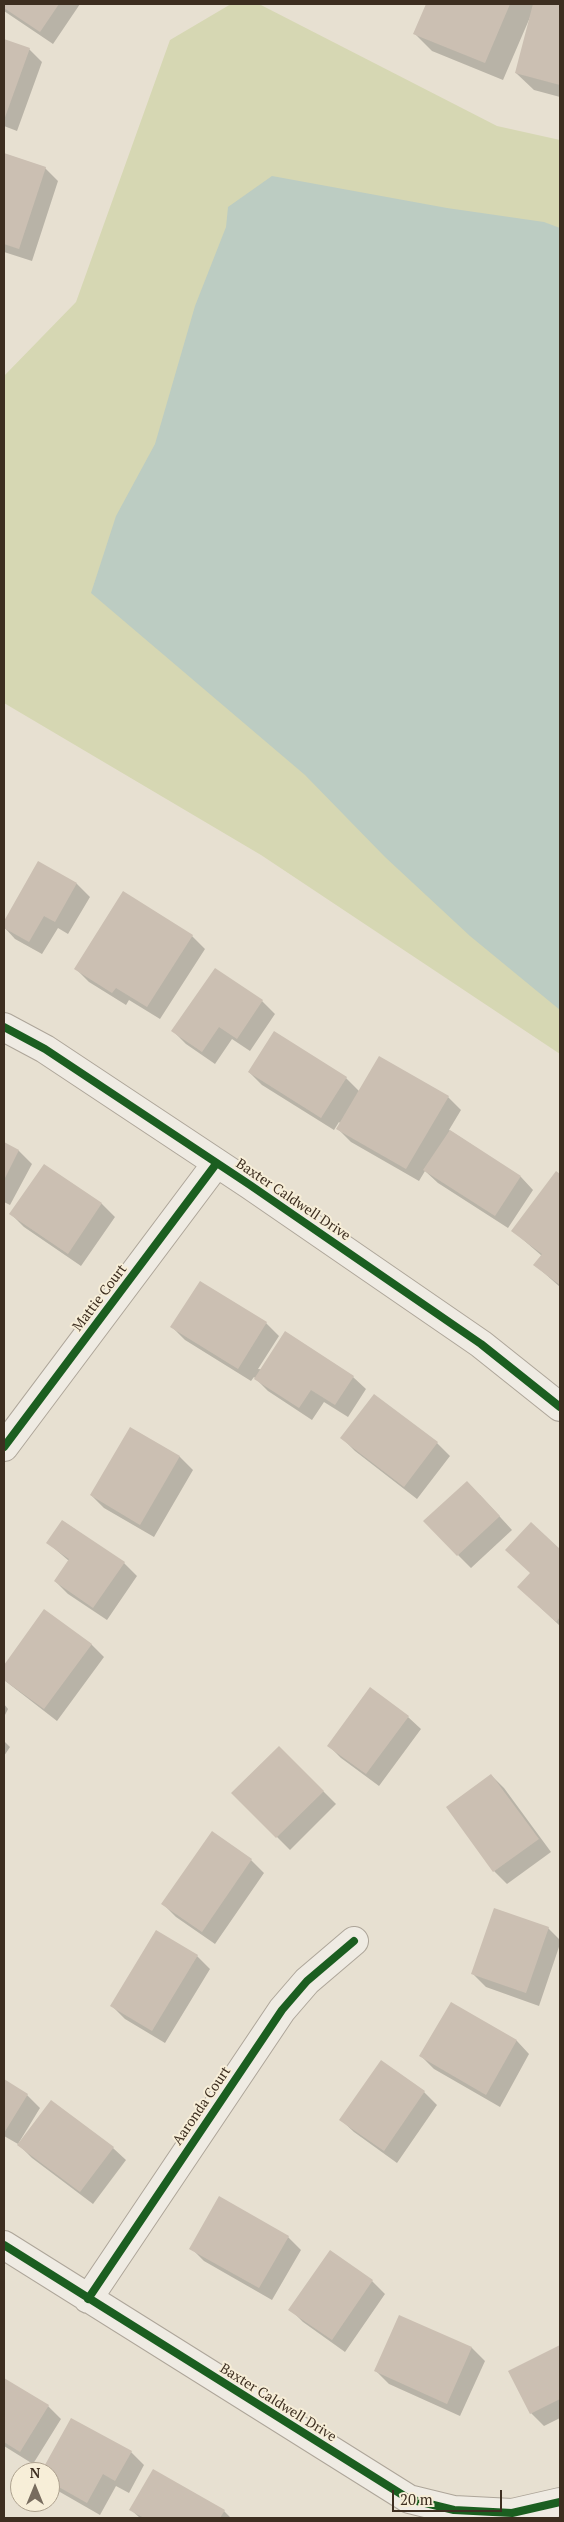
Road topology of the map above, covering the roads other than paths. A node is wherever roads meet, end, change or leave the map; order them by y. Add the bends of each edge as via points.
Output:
1 (4, 1027) edge
2 (216, 1164) junction
3 (560, 1407) edge
4 (4, 1447) edge
5 (354, 1942) dead end
6 (4, 2245) edge
7 (88, 2299) junction
8 (560, 2502) edge

1 - 2 street, Baxter Caldwell Drive via 45,1049
2 - 3 street, Baxter Caldwell Drive via 481,1344
2 - 4 street, Mattie Court
5 - 7 street, Aaronda Court via 307,1980 282,2010
6 - 7 street, Baxter Caldwell Drive
7 - 8 street, Baxter Caldwell Drive via 409,2499 454,2510 512,2514

